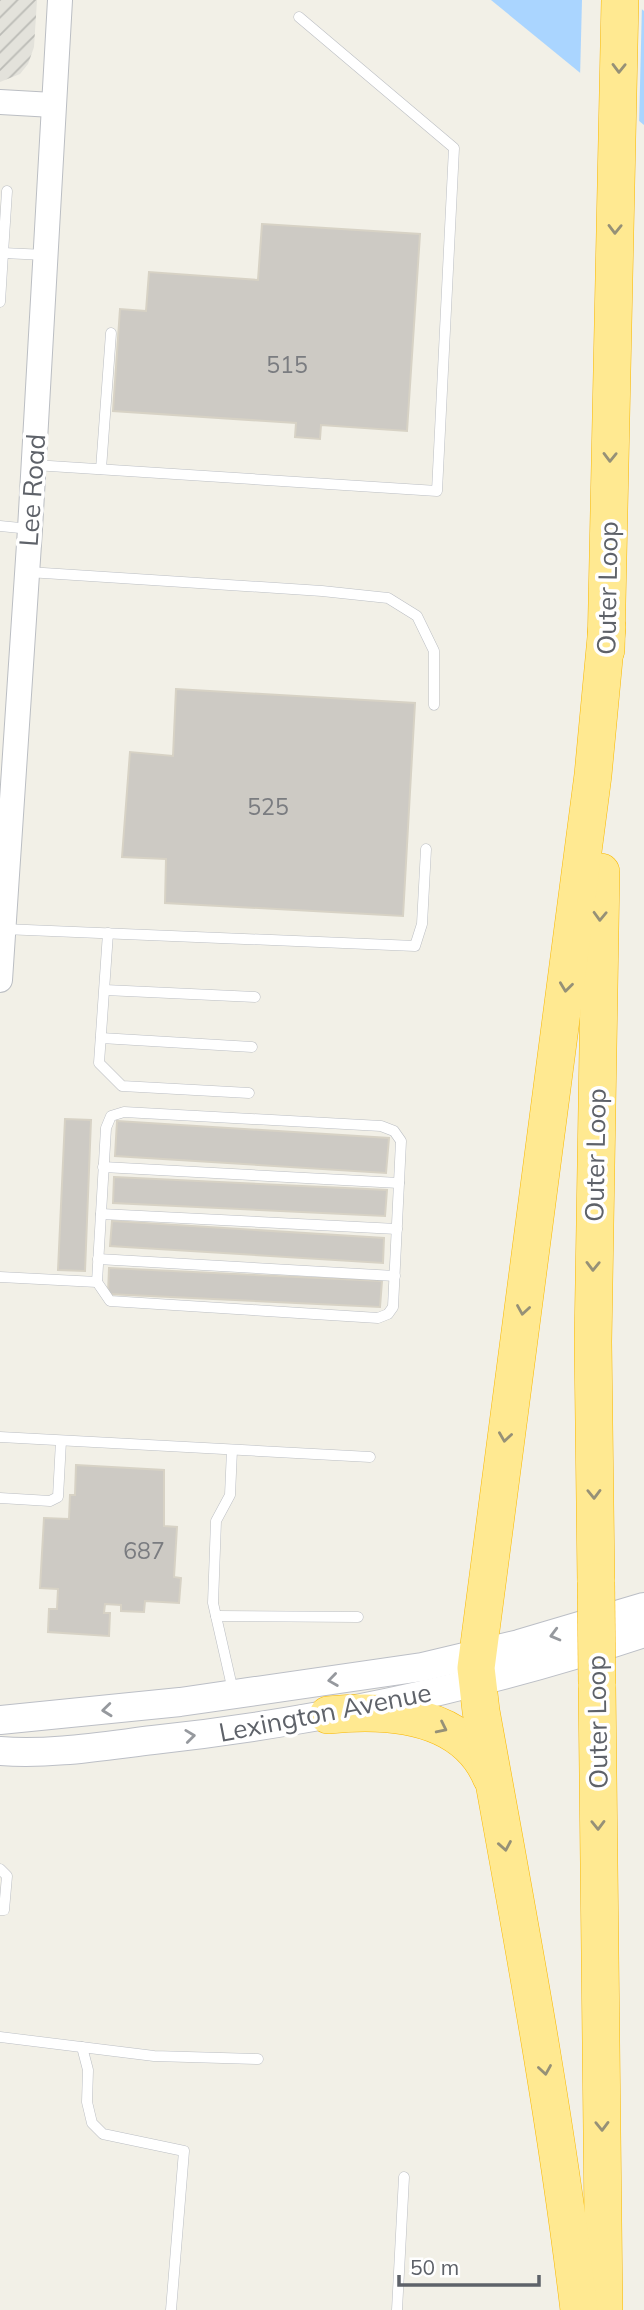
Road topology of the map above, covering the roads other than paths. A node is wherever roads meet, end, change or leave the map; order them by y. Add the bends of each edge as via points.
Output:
1 (60, 0) edge
2 (620, 0) edge
3 (299, 17) dead end
4 (0, 102) edge
5 (53, 105) junction
6 (7, 191) dead end
7 (3, 253) junction
8 (46, 255) junction
9 (0, 302) edge
10 (111, 333) dead end
11 (34, 465) junction
12 (101, 469) junction
13 (0, 526) edge
14 (30, 529) junction
15 (27, 572) junction
16 (607, 627) junction
17 (434, 705) dead end
18 (6, 793) edge
19 (426, 849) dead end
20 (3, 929) junction
21 (108, 933) junction
22 (0, 980) edge
23 (105, 989) junction
24 (255, 998) dead end
25 (101, 1038) junction
26 (252, 1047) dead end
27 (249, 1093) dead end
28 (103, 1167) junction
29 (399, 1183) junction
30 (101, 1214) junction
31 (397, 1229) junction
32 (98, 1259) junction
33 (394, 1276) junction
34 (0, 1277) edge
35 (97, 1282) junction
36 (0, 1437) edge
37 (61, 1441) junction
38 (232, 1450) junction
39 (370, 1457) dead end
40 (0, 1499) edge
41 (644, 1607) edge
42 (216, 1616) junction
43 (358, 1617) dead end
44 (644, 1633) edge
45 (477, 1669) junction
46 (234, 1695) junction
47 (328, 1715) junction
48 (0, 1720) edge
49 (0, 1751) edge
50 (495, 1788) junction
51 (0, 1869) edge
52 (0, 1910) edge
53 (0, 2037) edge
54 (82, 2047) junction
55 (258, 2059) dead end
56 (404, 2177) dead end
57 (170, 2310) edge
58 (397, 2310) edge
59 (579, 2310) edge
60 (604, 2310) edge

1 - 5 street, Lee Road
2 -> 16 highway, Outer Loop
3 - 12 lane via 454,148 437,491
4 - 5 street
5 - 8 street, Lee Road
6 - 7 lane
7 - 8 lane
7 - 9 lane
8 - 11 street, Lee Road
10 - 12 lane
11 - 12 lane
11 - 14 street, Lee Road
13 - 14 lane
14 - 15 street, Lee Road
15 - 17 lane via 388,598 417,616 434,651
15 - 18 street, Lee Road
16 -> 45 highway via 595,765
16 -> 60 highway, Outer Loop, bridge via 593,1274
18 - 20 street, Lee Road
19 - 21 lane via 422,924 415,946
20 - 21 lane
20 - 22 street, Lee Road
21 - 23 lane
23 - 24 lane
23 - 25 lane
25 - 26 lane
25 - 27 lane via 99,1063 122,1086
28 - 29 lane
28 - 29 lane via 106,1128 111,1116 124,1112 382,1126 394,1131 401,1141
28 - 30 lane
29 - 31 lane
30 - 31 lane
30 - 32 lane
31 - 33 lane
32 - 33 lane
32 - 35 lane
33 - 35 lane via 393,1307 379,1318 110,1301
34 - 35 lane
36 - 37 lane
37 - 38 lane
37 - 40 lane via 58,1497 51,1501
38 - 39 lane
38 - 42 lane via 230,1495 216,1521
41 -> 45 main road, Lexington Avenue via 569,1631
42 - 43 lane
42 - 46 lane
44 - 45 main road, Lexington Avenue
45 -> 46 main road, Lexington Avenue via 422,1667
45 - 47 main road, Lexington Avenue
45 - 50 highway
46 -> 48 main road, Lexington Avenue
49 -> 47 main road, Lexington Avenue via 151,1741
47 -> 50 highway via 393,1714 440,1726 477,1754
50 -> 59 highway via 545,2067
51 - 52 lane via 7,1876 5,1910
53 - 54 lane
54 - 55 lane via 154,2056
54 - 57 lane via 88,2070 87,2102 93,2123 103,2134 184,2151
56 - 58 lane

